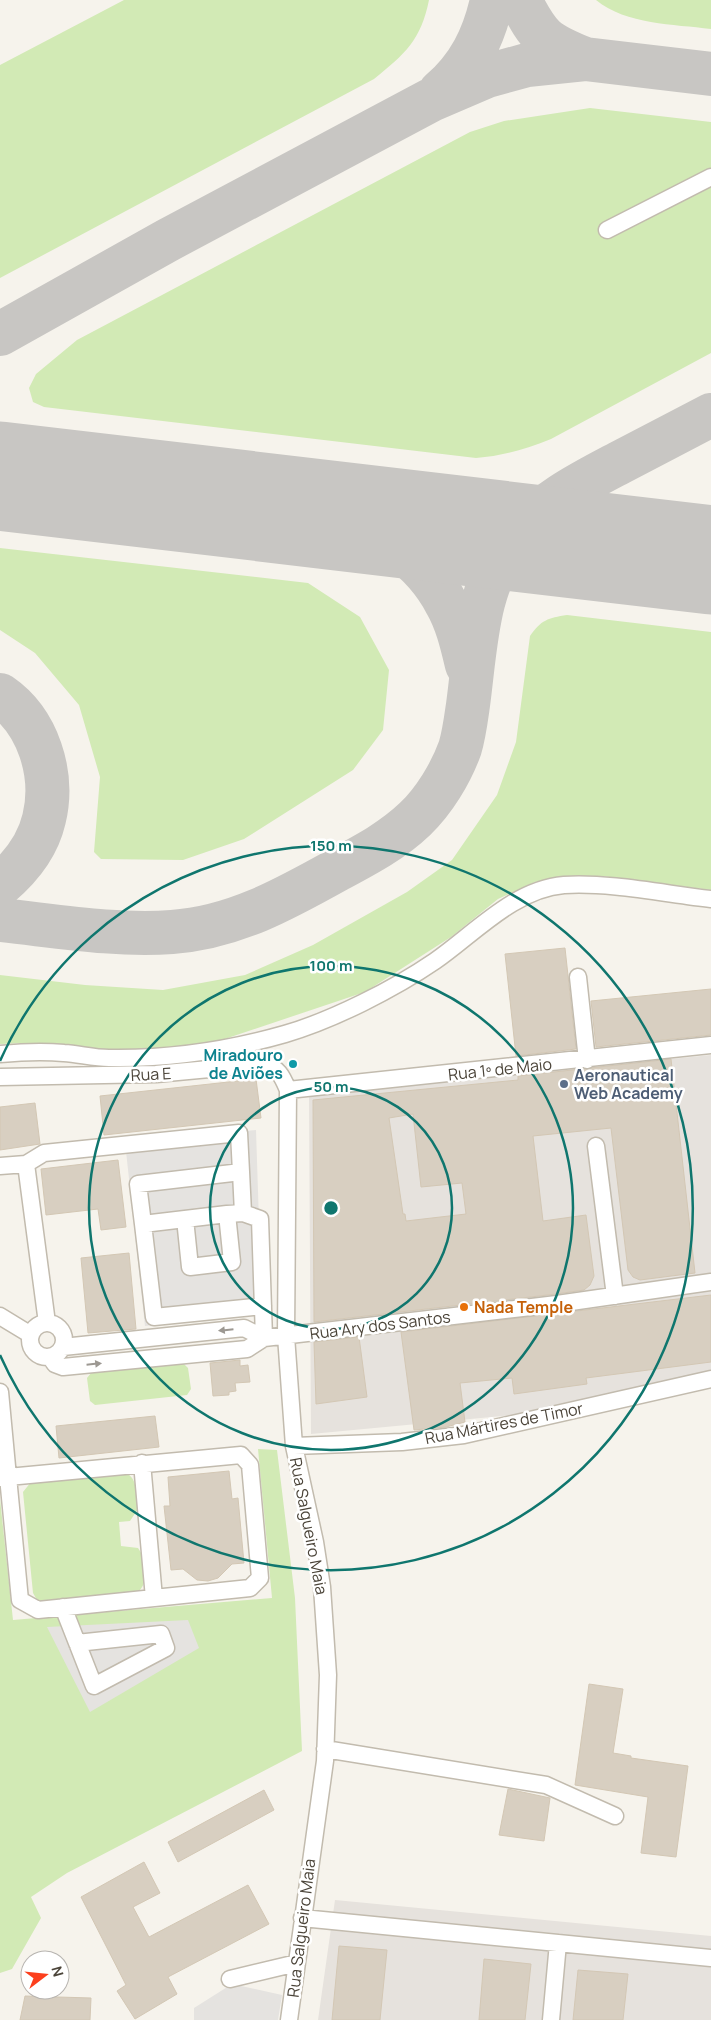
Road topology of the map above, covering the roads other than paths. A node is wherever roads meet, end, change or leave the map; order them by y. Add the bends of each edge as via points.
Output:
1 (711, 177) edge
2 (607, 230) dead end
3 (711, 899) edge
4 (578, 977) dead end
5 (711, 1045) edge
6 (0, 1054) edge
7 (587, 1060) junction
8 (0, 1078) edge
9 (288, 1090) junction
10 (596, 1146) dead end
11 (26, 1164) junction
12 (0, 1166) edge
13 (241, 1172) junction
14 (235, 1214) junction
15 (185, 1219) junction
16 (143, 1224) junction
17 (711, 1282) edge
18 (615, 1296) junction
19 (263, 1306) junction
20 (0, 1316) edge
21 (47, 1323) junction
22 (31, 1335) junction
23 (286, 1336) junction
24 (264, 1338) junction
25 (63, 1347) junction
26 (50, 1357) junction
27 (711, 1379) edge
28 (0, 1392) edge
29 (294, 1446) junction
30 (142, 1463) junction
31 (4, 1477) edge
32 (154, 1598) junction
33 (63, 1607) junction
34 (77, 1643) junction
35 (325, 1749) junction
36 (615, 1816) dead end
37 (302, 1918) junction
38 (558, 1944) junction
39 (711, 1958) edge
40 (297, 1963) junction
41 (230, 1979) dead end
42 (289, 2020) edge
43 (551, 2020) edge

1 - 2 street
3 - 6 street via 604,887 563,886 515,902 434,961 382,993 286,1034 160,1058 107,1058 63,1052
4 - 7 street
5 - 7 street, Rua 1º de Maio
7 - 9 street, Rua 1º de Maio
8 - 9 street, Rua E via 156,1074 263,1064 280,1073
9 - 23 street, Rua Salgueiro Maia
10 - 18 street
11 - 12 street
11 - 13 street via 44,1153 239,1133
11 - 21 street
13 - 14 street
13 - 16 street via 138,1184
14 - 15 street
14 - 15 street via 232,1262 190,1267
14 - 19 street via 260,1219
15 - 16 street
16 - 19 street via 154,1317
17 - 18 street, Rua Ary dos Santos
18 - 23 street, Rua Ary dos Santos
19 - 24 street
20 - 22 street
21 - 22 street via 36,1327
21 - 25 street via 59,1328
22 - 26 street via 32,1349
23 - 24 street, Rua Ary dos Santos
23 - 29 street, Rua Salgueiro Maia
24 -> 25 street via 244,1328
26 -> 24 street via 63,1368 246,1349
25 - 26 street
27 - 29 street, Rua Mártires de Timor via 464,1435 402,1442
28 - 31 street
29 - 35 street, Rua Salgueiro Maia via 322,1587 328,1675
30 - 31 street
30 - 32 street
30 - 32 street via 241,1455 250,1465 260,1578 250,1588
31 - 33 street via 20,1600 38,1610
32 - 33 street
33 - 34 street
34 - 34 street via 94,1686 166,1648 161,1634
35 - 36 street via 546,1785
35 - 37 street, Rua Salgueiro Maia
37 - 38 street
37 - 40 street, Rua Salgueiro Maia
38 - 39 street
38 - 43 street
40 - 41 street
40 - 42 street, Rua Salgueiro Maia

